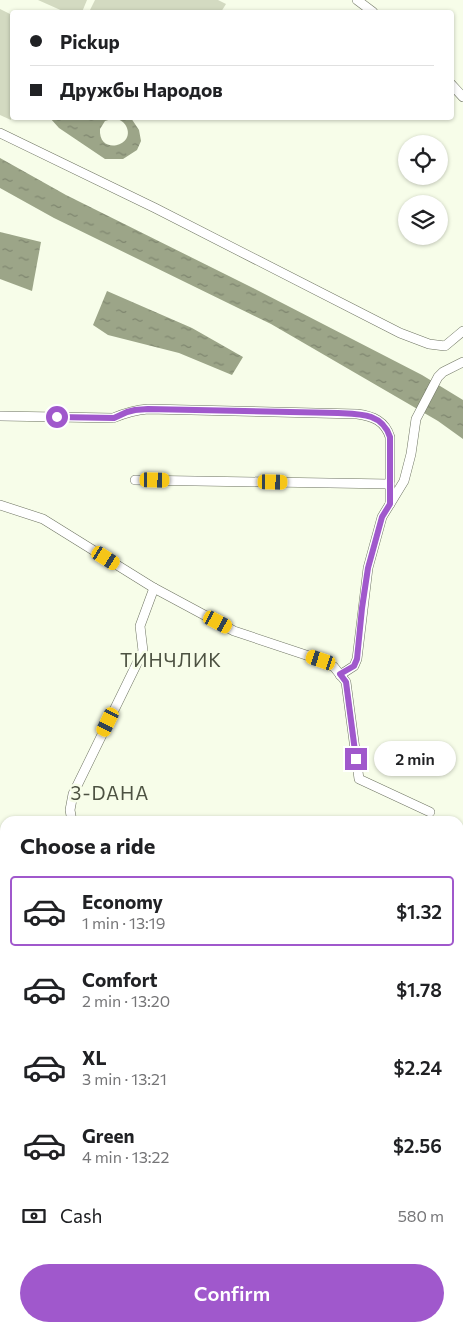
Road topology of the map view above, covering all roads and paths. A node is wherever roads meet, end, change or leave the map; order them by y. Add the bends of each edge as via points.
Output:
1 (357, 0) edge
2 (370, 10) edge
3 (454, 87) edge
4 (463, 97) edge
5 (0, 133) edge
6 (463, 331) edge
7 (463, 362) edge
8 (0, 416) edge
9 (135, 480) dead end
10 (390, 484) junction
11 (390, 504) junction
12 (0, 505) edge
13 (154, 588) junction
14 (340, 674) junction
15 (430, 812) dead end
16 (71, 816) edge

1 - 2 street
3 - 4 street
5 - 6 street via 400,333 429,344 445,346
7 - 11 street via 438,377 416,419 404,482
8 - 10 street via 114,418 148,409 357,414 379,421 388,430
9 - 10 street
10 - 11 street
11 - 14 street via 382,517 368,568 357,659 354,666
12 - 13 street via 43,519
13 - 14 street via 234,631 321,660
13 - 16 street via 140,626 143,651 73,794
14 - 15 street via 346,682 359,779

